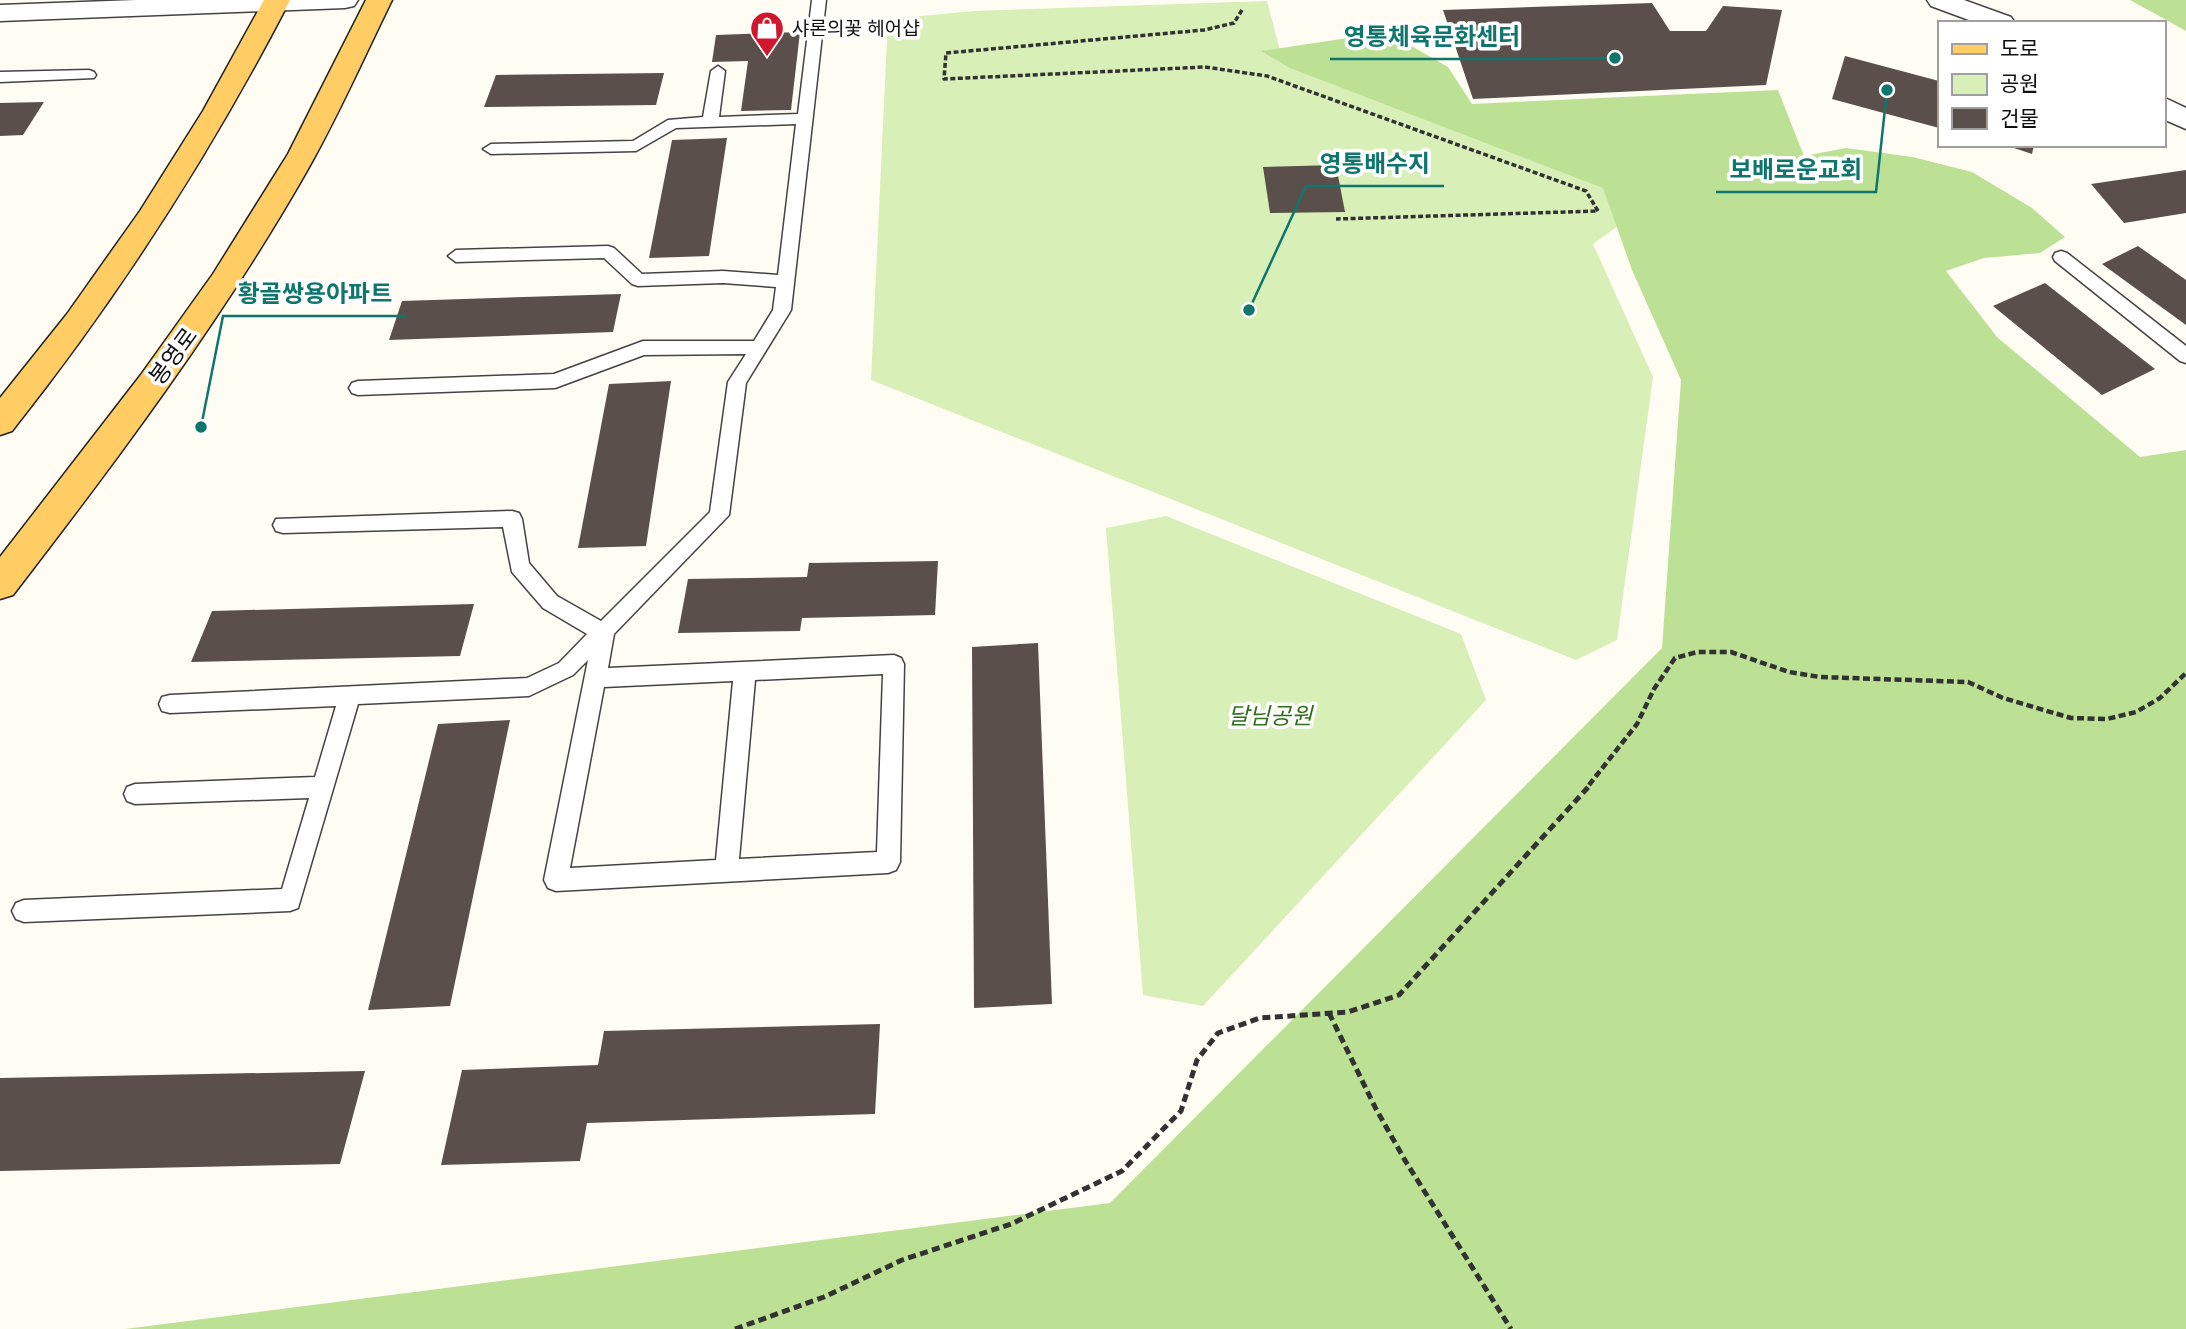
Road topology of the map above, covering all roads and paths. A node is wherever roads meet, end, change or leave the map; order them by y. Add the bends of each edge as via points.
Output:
1 (345, 0) edge
2 (379, 0) edge
3 (818, 0) edge
4 (1940, 0) edge
5 (277, 1) edge
6 (1242, 10) dead end
7 (0, 13) edge
8 (1997, 21) edge
9 (718, 71) dead end
10 (89, 75) dead end
11 (0, 77) edge
12 (2165, 107) edge
13 (806, 118) junction
14 (2186, 120) edge
15 (710, 122) junction
16 (491, 149) dead end
17 (1336, 219) dead end
18 (456, 256) dead end
19 (2061, 257) dead end
20 (786, 282) junction
21 (759, 347) junction
22 (2186, 356) edge
23 (358, 388) dead end
24 (0, 422) edge
25 (283, 525) dead end
26 (0, 584) edge
27 (604, 633) junction
28 (745, 671) junction
29 (2186, 673) edge
30 (595, 678) junction
31 (349, 697) junction
32 (170, 704) dead end
33 (323, 787) junction
34 (135, 794) dead end
35 (726, 871) junction
36 (24, 911) dead end
37 (1329, 1013) junction
38 (735, 1329) edge
39 (1510, 1329) edge

1 - 5 street
2 - 26 main road, 봉영로 via 291,174 210,304
3 - 13 lane
4 - 8 street
5 - 7 street
5 - 24 main road via 182,169 109,283
6 - 17 path via 1234,23 1205,30 946,53 944,79 1205,66 1267,76 1586,191 1598,211
9 - 15 lane
10 - 11 lane
12 - 14 street
13 - 15 lane
13 - 20 lane
15 - 16 lane via 673,123 636,146
18 - 20 lane via 608,251 638,280 723,277
19 - 22 lane
20 - 21 lane via 782,310
21 - 23 lane via 643,348 555,381
21 - 27 lane via 737,382 719,515
25 - 27 lane via 512,519 519,566 550,602
27 - 30 lane
27 - 31 lane via 566,670 529,687
28 - 30 lane
28 - 35 lane
28 - 35 lane via 894,664 888,862
29 - 37 path via 2160,698 2136,712 2107,719 2071,718 2003,698 1968,682 1820,677 1731,652 1697,652 1675,658 1637,724 1599,775 1399,995 1349,1012
30 - 35 lane via 556,880
31 - 32 lane
31 - 33 lane
33 - 34 lane
33 - 36 lane via 290,900
37 - 38 path via 1260,1018 1218,1033 1196,1060 1181,1111 1122,1171 1011,1224 902,1260 824,1297
37 - 39 path via 1406,1162

